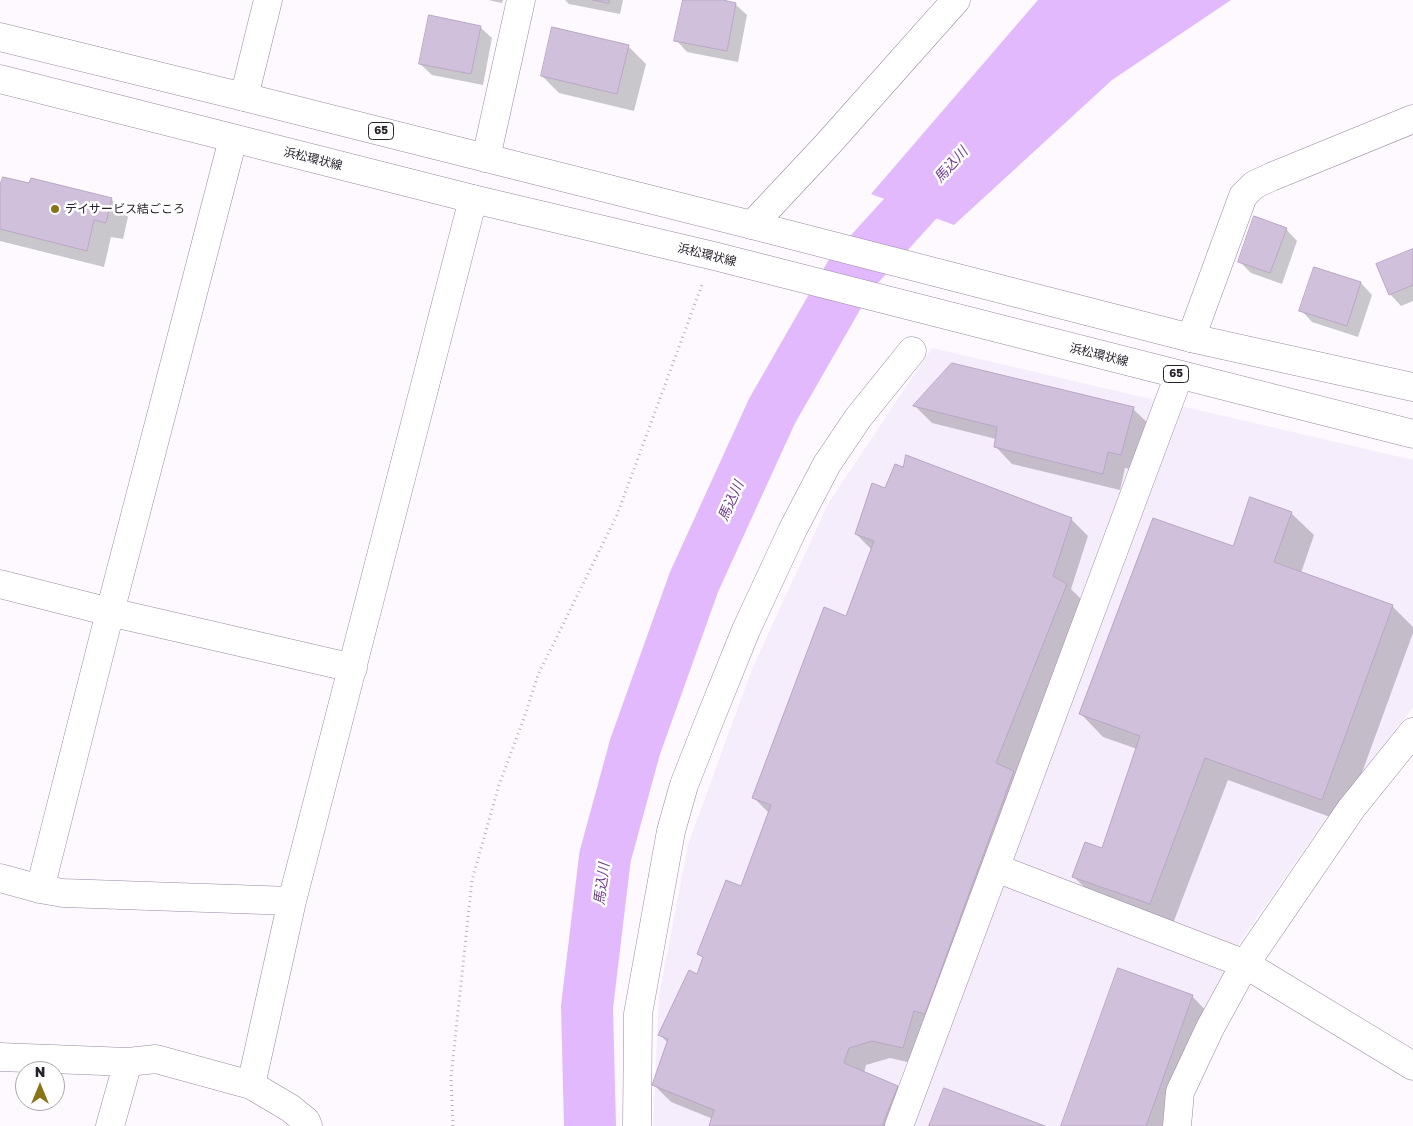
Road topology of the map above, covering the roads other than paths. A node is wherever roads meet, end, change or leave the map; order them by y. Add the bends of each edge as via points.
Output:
1 (268, 0) edge
2 (521, 0) edge
3 (956, 0) edge
4 (0, 38) edge
5 (0, 80) edge
6 (244, 97) junction
7 (1413, 118) edge
8 (234, 139) junction
9 (486, 158) junction
10 (473, 199) junction
11 (757, 226) junction
12 (1191, 338) junction
13 (912, 351) dead end
14 (1179, 375) junction
15 (1413, 387) edge
16 (1413, 434) edge
17 (0, 584) edge
18 (110, 612) junction
19 (353, 668) junction
20 (1412, 736) edge
21 (996, 868) junction
22 (0, 878) edge
23 (40, 889) junction
24 (292, 901) junction
25 (1245, 964) junction
26 (0, 1057) edge
27 (128, 1062) junction
28 (1413, 1066) edge
29 (250, 1085) junction
30 (110, 1126) edge
31 (308, 1126) edge
32 (637, 1126) edge
33 (899, 1126) edge
34 (1177, 1126) edge

1 - 6 street
2 - 9 street
3 - 11 street
4 - 6 street, 65
5 - 8 street, 浜松環状線 / 65
6 - 9 street, 65
7 - 12 street via 1254,185 1243,196
8 - 10 street, 浜松環状線 / 65
8 - 18 street
9 - 11 street, 65
10 - 14 street, 浜松環状線 / 65 via 725,259
10 - 19 street
11 - 12 street, 65
12 - 15 street, 65
13 - 32 street via 826,464 746,630 684,786 671,831 638,1014
14 - 16 street, 浜松環状線 / 65
14 - 21 street
17 - 18 street
18 - 19 street
18 - 23 street
19 - 24 street
20 - 25 street via 1351,809
21 - 25 street
21 - 33 street
22 - 23 street
23 - 24 street via 63,894
24 - 29 street
25 - 28 street
25 - 34 street via 1180,1092
26 - 27 street
27 - 29 street via 156,1059
27 - 30 street
29 - 31 street via 290,1108

